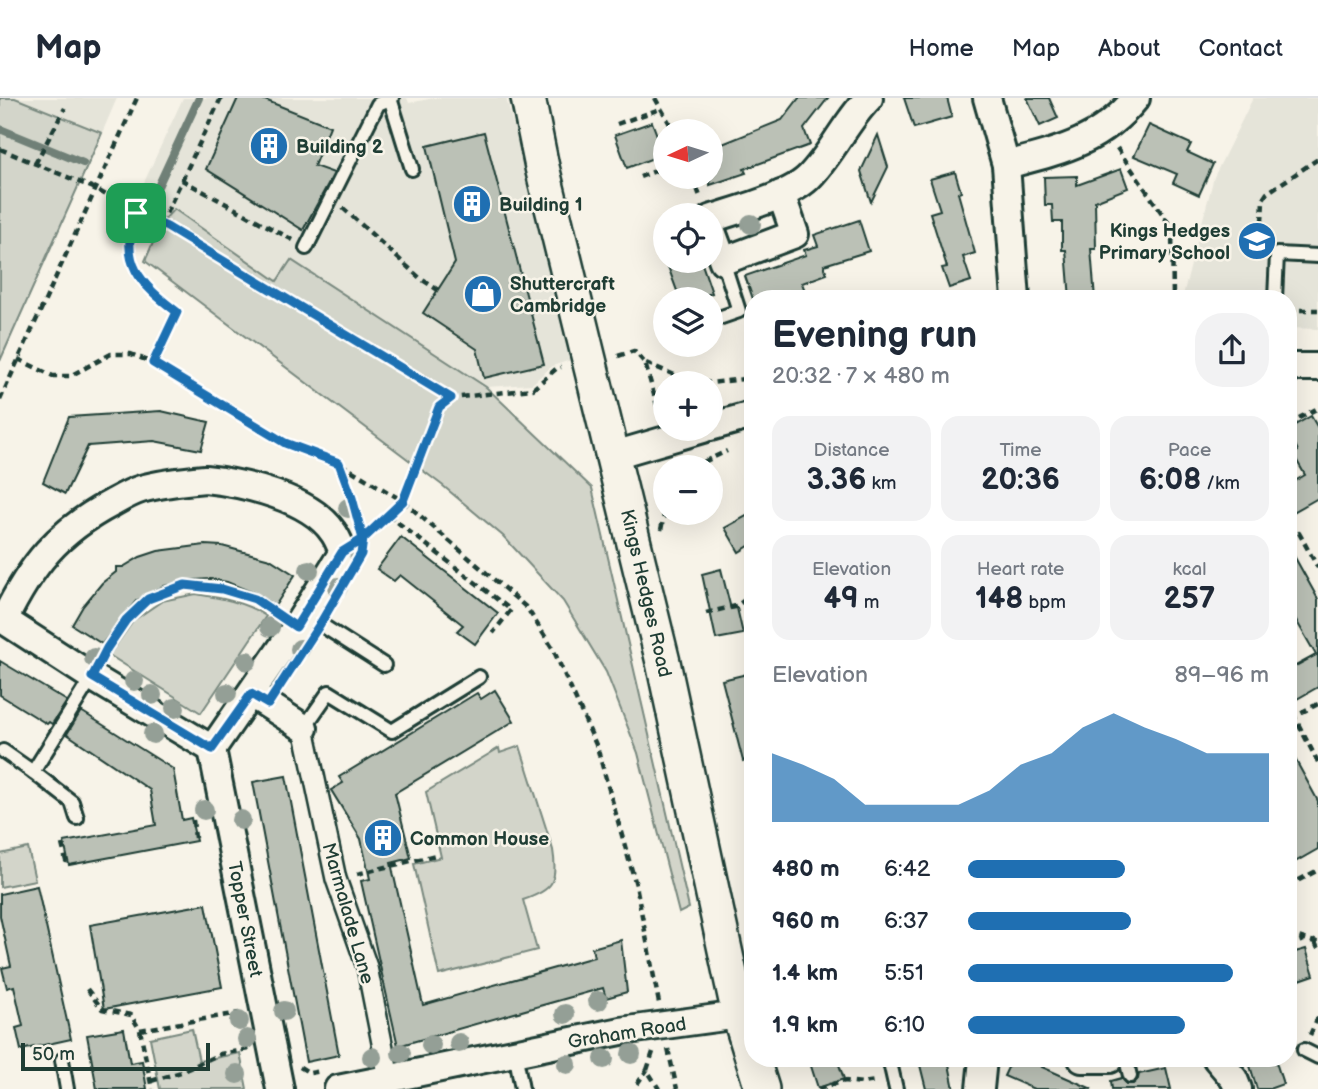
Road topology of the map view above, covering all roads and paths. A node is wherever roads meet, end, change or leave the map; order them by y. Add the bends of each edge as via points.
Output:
1 (136, 98) edge
2 (220, 98) edge
3 (391, 98) edge
4 (528, 98) edge
5 (655, 98) edge
6 (869, 98) edge
7 (987, 98) edge
8 (1136, 98) edge
9 (65, 108) dead end
10 (660, 109) junction
11 (666, 119) edge
12 (617, 124) dead end
13 (1105, 130) junction
14 (0, 149) edge
15 (1318, 159) edge
16 (35, 164) junction
17 (1006, 165) junction
18 (412, 169) dead end
19 (653, 172) edge
20 (640, 177) dead end
21 (182, 180) junction
22 (96, 189) junction
23 (781, 194) junction
24 (332, 199) junction
25 (136, 213) junction
26 (723, 214) edge
27 (161, 224) junction
28 (306, 248) joint
29 (1261, 249) dead end
30 (1318, 256) edge
31 (723, 261) joint
32 (438, 290) dead end
33 (1015, 290) edge
34 (1174, 290) edge
35 (1275, 290) edge
36 (1297, 310) edge
37 (1318, 310) edge
38 (723, 317) edge
39 (18, 359) junction
40 (591, 360) junction
41 (153, 363) junction
42 (1297, 367) edge
43 (1318, 367) edge
44 (744, 379) edge
45 (451, 398) junction
46 (0, 400) edge
47 (1318, 408) edge
48 (744, 417) edge
49 (1299, 418) dead end
50 (723, 423) edge
51 (662, 441) edge
52 (732, 448) dead end
53 (614, 455) junction
54 (718, 455) edge
55 (339, 463) junction
56 (403, 501) junction
57 (388, 515) junction
58 (1297, 534) edge
59 (356, 546) junction
60 (1318, 568) edge
61 (744, 600) edge
62 (706, 613) dead end
63 (299, 622) junction
64 (493, 633) dead end
65 (384, 664) dead end
66 (92, 677) junction
67 (479, 677) dead end
68 (251, 694) junction
69 (1318, 704) edge
70 (1297, 714) edge
71 (1297, 722) edge
72 (304, 728) junction
73 (212, 749) junction
74 (3, 751) dead end
75 (1318, 762) edge
76 (33, 772) junction
77 (77, 818) dead end
78 (193, 820) dead end
79 (195, 838) dead end
80 (62, 844) dead end
81 (436, 855) dead end
82 (68, 861) dead end
83 (1318, 870) edge
84 (335, 879) junction
85 (1297, 881) edge
86 (1318, 935) edge
87 (1297, 936) edge
88 (1306, 939) junction
89 (1297, 942) edge
90 (1315, 943) junction
91 (1318, 949) edge
92 (87, 989) dead end
93 (264, 1009) junction
94 (739, 1015) junction
95 (662, 1024) junction
96 (140, 1030) junction
97 (744, 1031) edge
98 (271, 1045) junction
99 (1304, 1050) dead end
100 (515, 1052) junction
101 (1318, 1056) edge
102 (62, 1060) dead end
103 (294, 1063) dead end
104 (755, 1067) edge
105 (982, 1067) edge
106 (1128, 1067) edge
107 (1224, 1067) edge
108 (647, 1070) junction
109 (1130, 1076) dead end
110 (389, 1078) junction
111 (893, 1078) edge
112 (151, 1081) junction
113 (637, 1084) dead end
114 (67, 1089) edge
115 (152, 1089) edge
116 (280, 1089) edge
117 (340, 1089) edge
118 (522, 1089) edge
119 (659, 1089) edge
120 (677, 1089) edge
121 (762, 1089) edge
122 (819, 1089) edge
123 (980, 1089) edge
124 (1238, 1089) edge

1 - 22 path
2 - 21 path
3 - 18 lane
3 - 24 lane via 378,104
4 - 40 street, Kings Hedges Road
5 - 10 path
6 - 23 street via 808,179
7 - 17 street
8 - 13 street
9 - 16 path
10 - 11 path
10 - 12 path
13 - 17 street via 1065,149
13 - 34 path via 1172,228
14 - 16 path
15 - 29 path via 1263,199
16 - 22 path
17 - 33 street
19 - 20 path
21 - 27 path
21 - 28 path
22 - 25 path
22 - 39 path
23 - 26 street
23 - 31 street via 794,233
24 - 28 lane
24 - 32 path
25 - 27 path
25 - 41 path via 129,232 131,260 147,289 177,312
27 - 45 path
30 - 35 lane via 1277,254
31 - 38 lane via 739,311
36 - 37 path
39 - 41 path via 53,376 70,376 111,354 131,354
39 - 46 path
40 - 44 path via 634,351 645,363 677,376 710,383
40 - 45 path via 556,368 533,389
40 - 53 street, Kings Hedges Road
41 - 55 path via 285,443
42 - 43 street
45 - 56 path via 439,407
47 - 49 path
48 - 50 street
51 - 53 street
52 - 54 path
53 - 94 street, Kings Hedges Road
55 - 56 path
55 - 59 path via 352,498
56 - 57 path
56 - 95 path via 527,608 552,649 597,747 636,885
57 - 59 path
57 - 64 path via 511,610
58 - 60 path
59 - 63 street
59 - 66 street via 302,505 236,482 205,479 138,490 62,535 21,586 4,620
61 - 62 path
63 - 65 lane via 320,624
63 - 66 path via 255,599 185,585 148,599 126,620
63 - 68 street
66 - 73 street
66 - 76 lane
67 - 72 lane via 392,731 329,692
68 - 72 street
68 - 73 street
69 - 70 path
71 - 75 path
72 - 84 street, Marmalade Lane
73 - 93 street, Topper Street
74 - 76 lane
76 - 77 lane via 72,802
78 - 79 path
80 - 82 path
81 - 84 path
83 - 85 path
84 - 110 street, Marmalade Lane via 367,967
86 - 90 path
87 - 88 path
88 - 89 path
88 - 90 path
90 - 91 path
92 - 96 path via 102,1009 131,1016
93 - 96 path
93 - 98 street, Topper Street
94 - 95 street, Graham Road
94 - 97 street, Kings Hedges Road
95 - 100 street, Graham Road
95 - 108 path
95 - 120 path
96 - 112 path
98 - 112 path via 220,1054
98 - 116 street, Topper Street
99 - 101 lane
100 - 110 street, Graham Road
100 - 118 lane
102 - 114 lane
103 - 117 path via 310,1073 338,1068
104 - 121 street, Kings Hedges Road
105 - 123 street
106 - 109 lane
107 - 124 street
108 - 113 path
108 - 119 path
110 - 117 street, Graham Road
111 - 122 path via 845,1081
112 - 115 path

